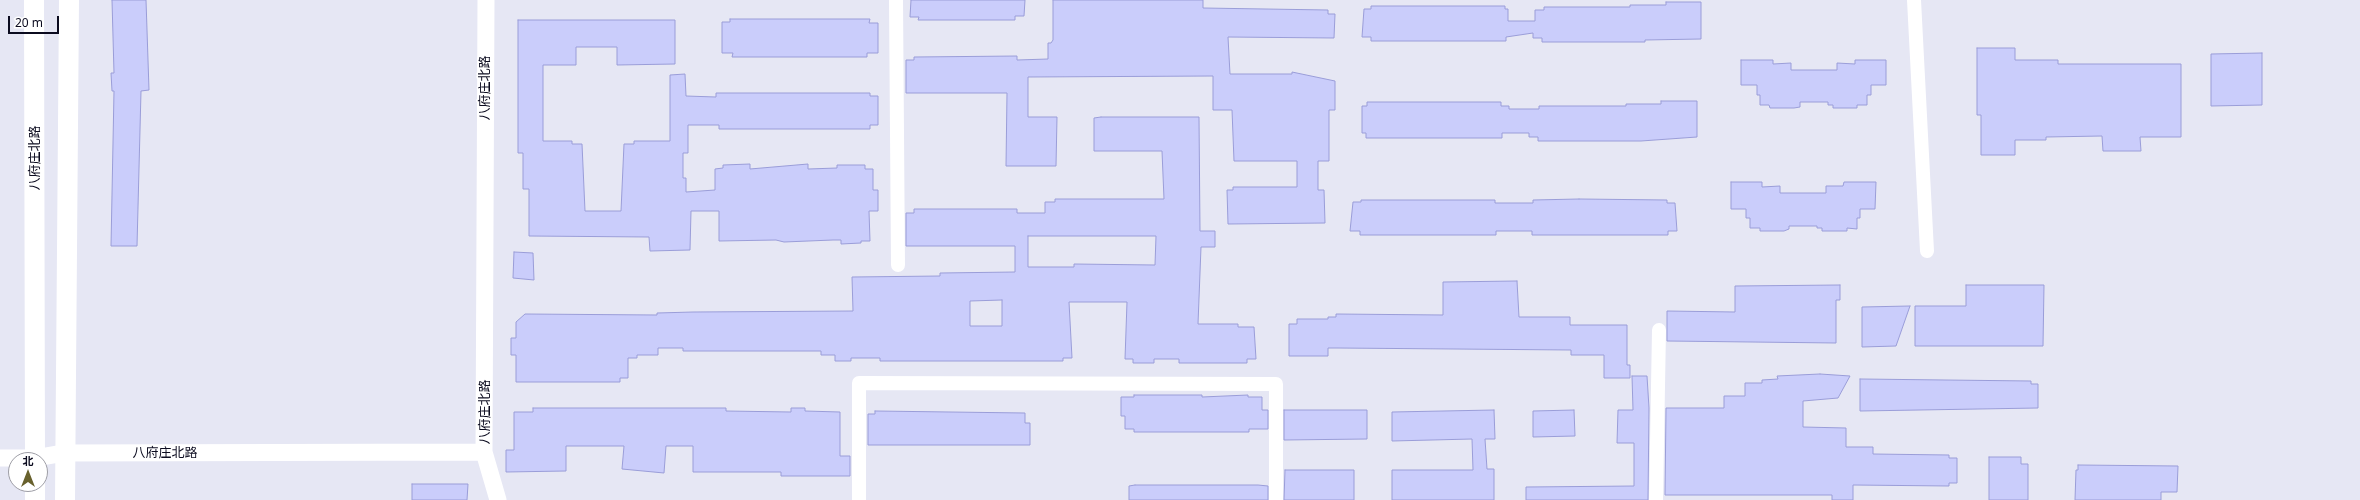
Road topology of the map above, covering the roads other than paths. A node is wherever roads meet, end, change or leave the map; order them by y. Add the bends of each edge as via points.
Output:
1 (34, 0) edge
2 (69, 0) edge
3 (486, 0) edge
4 (896, 0) edge
5 (1914, 0) edge
6 (1927, 251) dead end
7 (898, 264) dead end
8 (1659, 330) dead end
9 (35, 452) edge
10 (484, 452) junction
11 (64, 453) junction
12 (48, 456) edge
13 (65, 500) edge
14 (498, 500) edge
15 (859, 500) edge
16 (1276, 500) edge
17 (1656, 500) edge

1 - 9 main road, 八府庄北路
2 - 11 main road
3 - 10 street, 八府庄北路
4 - 7 street
5 - 6 street
8 - 17 street
10 - 11 street, 八府庄北路
10 - 14 street
11 - 12 street, 八府庄北路
11 - 13 main road
15 - 16 street via 859,383 1276,384

